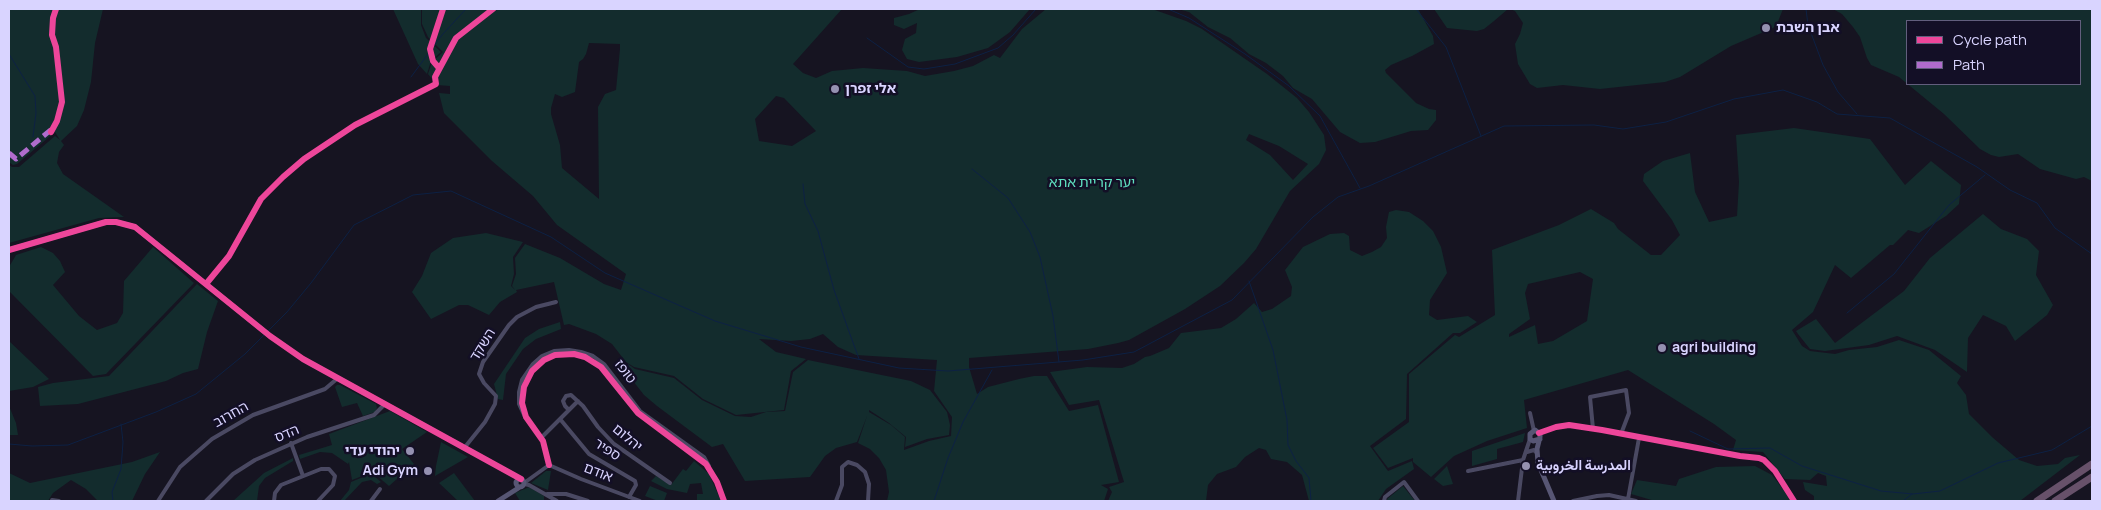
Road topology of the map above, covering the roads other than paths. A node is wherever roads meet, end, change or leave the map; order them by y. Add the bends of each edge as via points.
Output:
1 (492, 9) edge
2 (9, 250) edge
3 (206, 284) junction
4 (556, 302) dead end
5 (338, 378) junction
6 (578, 400) junction
7 (385, 404) junction
8 (569, 410) junction
9 (1530, 413) dead end
10 (560, 419) junction
11 (1593, 428) junction
12 (1538, 434) junction
13 (1621, 434) junction
14 (541, 438) junction
15 (1639, 438) junction
16 (1532, 440) junction
17 (291, 444) junction
18 (465, 447) junction
19 (1526, 453) junction
20 (1537, 454) junction
21 (1523, 460) junction
22 (2092, 464) edge
23 (549, 465) junction
24 (1468, 471) dead end
25 (302, 476) junction
26 (2092, 478) edge
27 (521, 482) junction
28 (670, 483) dead end
29 (380, 490) dead end
30 (547, 494) junction
31 (629, 497) junction
32 (1628, 499) junction
33 (52, 500) dead end
34 (59, 501) edge
35 (158, 501) edge
36 (206, 501) edge
37 (274, 501) edge
38 (318, 501) edge
39 (371, 501) edge
40 (498, 501) edge
41 (557, 501) edge
42 (588, 501) edge
43 (640, 501) edge
44 (724, 501) edge
45 (830, 501) edge
46 (835, 501) edge
47 (868, 501) edge
48 (1384, 501) edge
49 (1418, 501) edge
50 (1518, 501) edge
51 (1554, 501) edge
52 (1574, 501) edge
53 (1636, 501) edge
54 (1794, 501) edge
55 (2037, 501) edge
56 (2056, 501) edge

1 - 3 street via 456,38 435,77 436,84 355,124 312,153 261,199 230,256
2 - 3 street via 93,224 116,222 144,233
3 - 5 street via 302,359
4 - 18 street, השקד via 536,307 517,317 483,362 480,374 496,396 495,404
5 - 7 street
5 - 35 street, החרוב via 325,389 253,415 212,439 180,467
6 - 8 street
6 - 8 street via 571,395 566,396 564,403
6 - 28 street, יהלום via 614,444
7 - 17 street, הדס via 374,415
7 - 18 street
8 - 10 street
9 - 12 street
10 - 14 street
10 - 31 street, ספיר via 589,454 635,481
11 - 12 street via 1568,425
11 - 13 street
11 - 13 street via 1590,397 1626,390 1628,413
12 - 16 street
12 - 16 street via 1530,434
12 - 20 street
13 - 15 street
14 - 23 street, טופז
14 - 44 street, טופז via 524,410 522,398 526,381 544,360 555,355 580,355 601,367 638,414 710,469
15 - 32 street
15 - 54 street via 1764,460
16 - 19 street
16 - 20 street
17 - 25 street
17 - 36 street, הדס via 244,466
18 - 27 street
19 - 20 street via 1534,450
19 - 21 street
20 - 51 street
21 - 24 street
21 - 50 street
22 - 55 highway
23 - 27 street
23 - 31 street, אודם
25 - 37 street via 281,485
25 - 38 street via 324,468 334,474 333,485
26 - 56 highway
27 - 30 street
27 - 40 street
29 - 39 street
30 - 41 street
30 - 42 street via 566,494
31 - 43 street, אודם
32 - 52 street via 1609,495
32 - 53 street
33 - 34 street
45 - 46 street
46 - 47 street via 842,485 842,468 848,462 865,472 869,484
48 - 49 street via 1404,482

